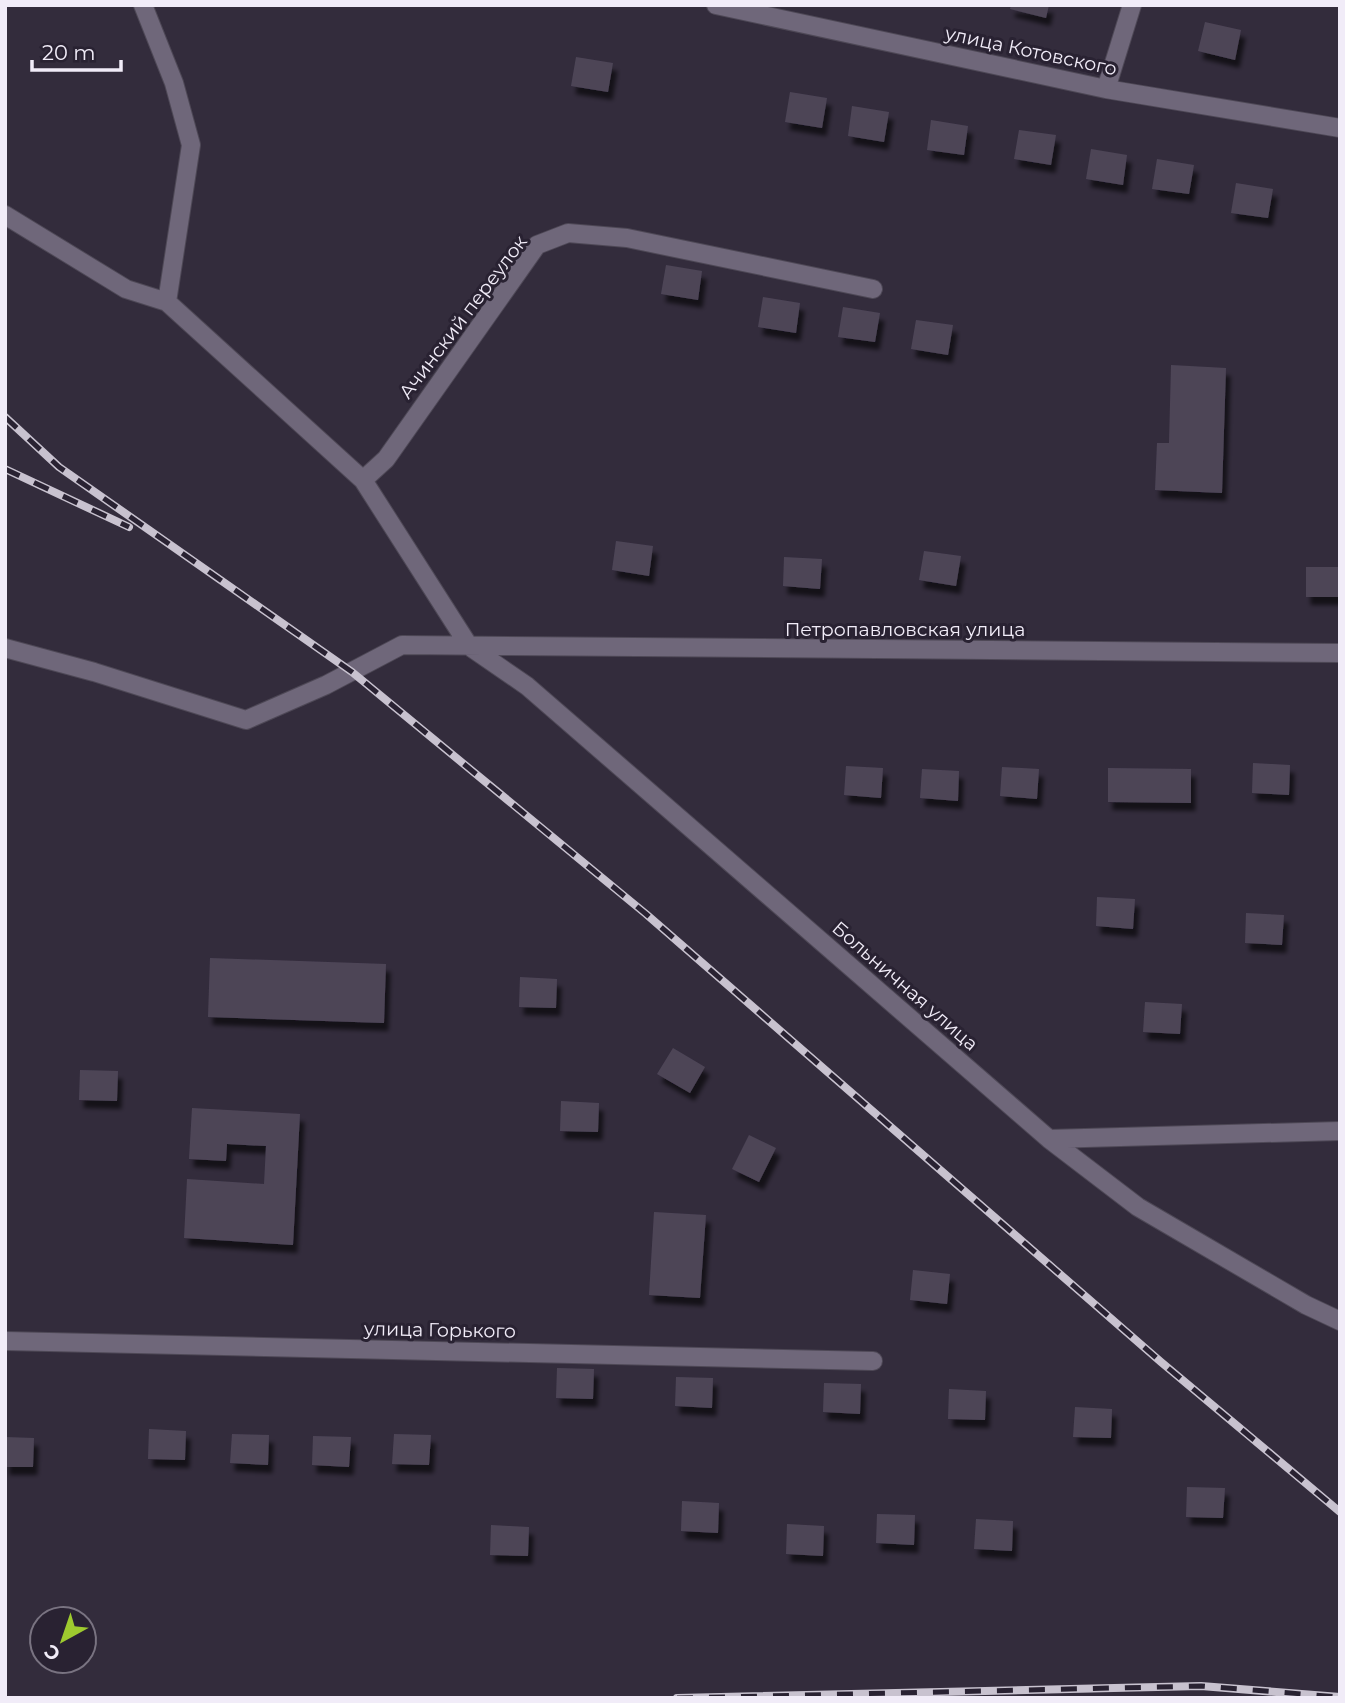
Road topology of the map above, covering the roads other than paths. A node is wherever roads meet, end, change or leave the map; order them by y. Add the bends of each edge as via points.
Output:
1 (143, 5) edge
2 (716, 5) edge
3 (1132, 5) edge
4 (1106, 89) junction
5 (1340, 128) edge
6 (5, 215) edge
7 (873, 289) dead end
8 (167, 302) junction
9 (363, 480) junction
10 (469, 646) junction
11 (5, 648) edge
12 (1340, 653) edge
13 (1340, 1131) edge
14 (1049, 1139) junction
15 (1340, 1321) edge
16 (5, 1341) edge
17 (873, 1361) dead end

1 - 8 street via 174,83 191,145
2 - 4 street, улица Котовского
3 - 4 street
4 - 5 street, улица Котовского
6 - 8 street via 126,289
7 - 9 street, Ачинский переулок via 627,238 568,233 537,245 386,459
8 - 9 street
9 - 10 street
10 - 11 street, Петропавловская улица via 402,645 246,720
10 - 12 street, Петропавловская улица
10 - 14 street, Больничная улица via 527,687
13 - 14 street
14 - 15 street, Больничная улица via 1139,1207
16 - 17 street, улица Горького

